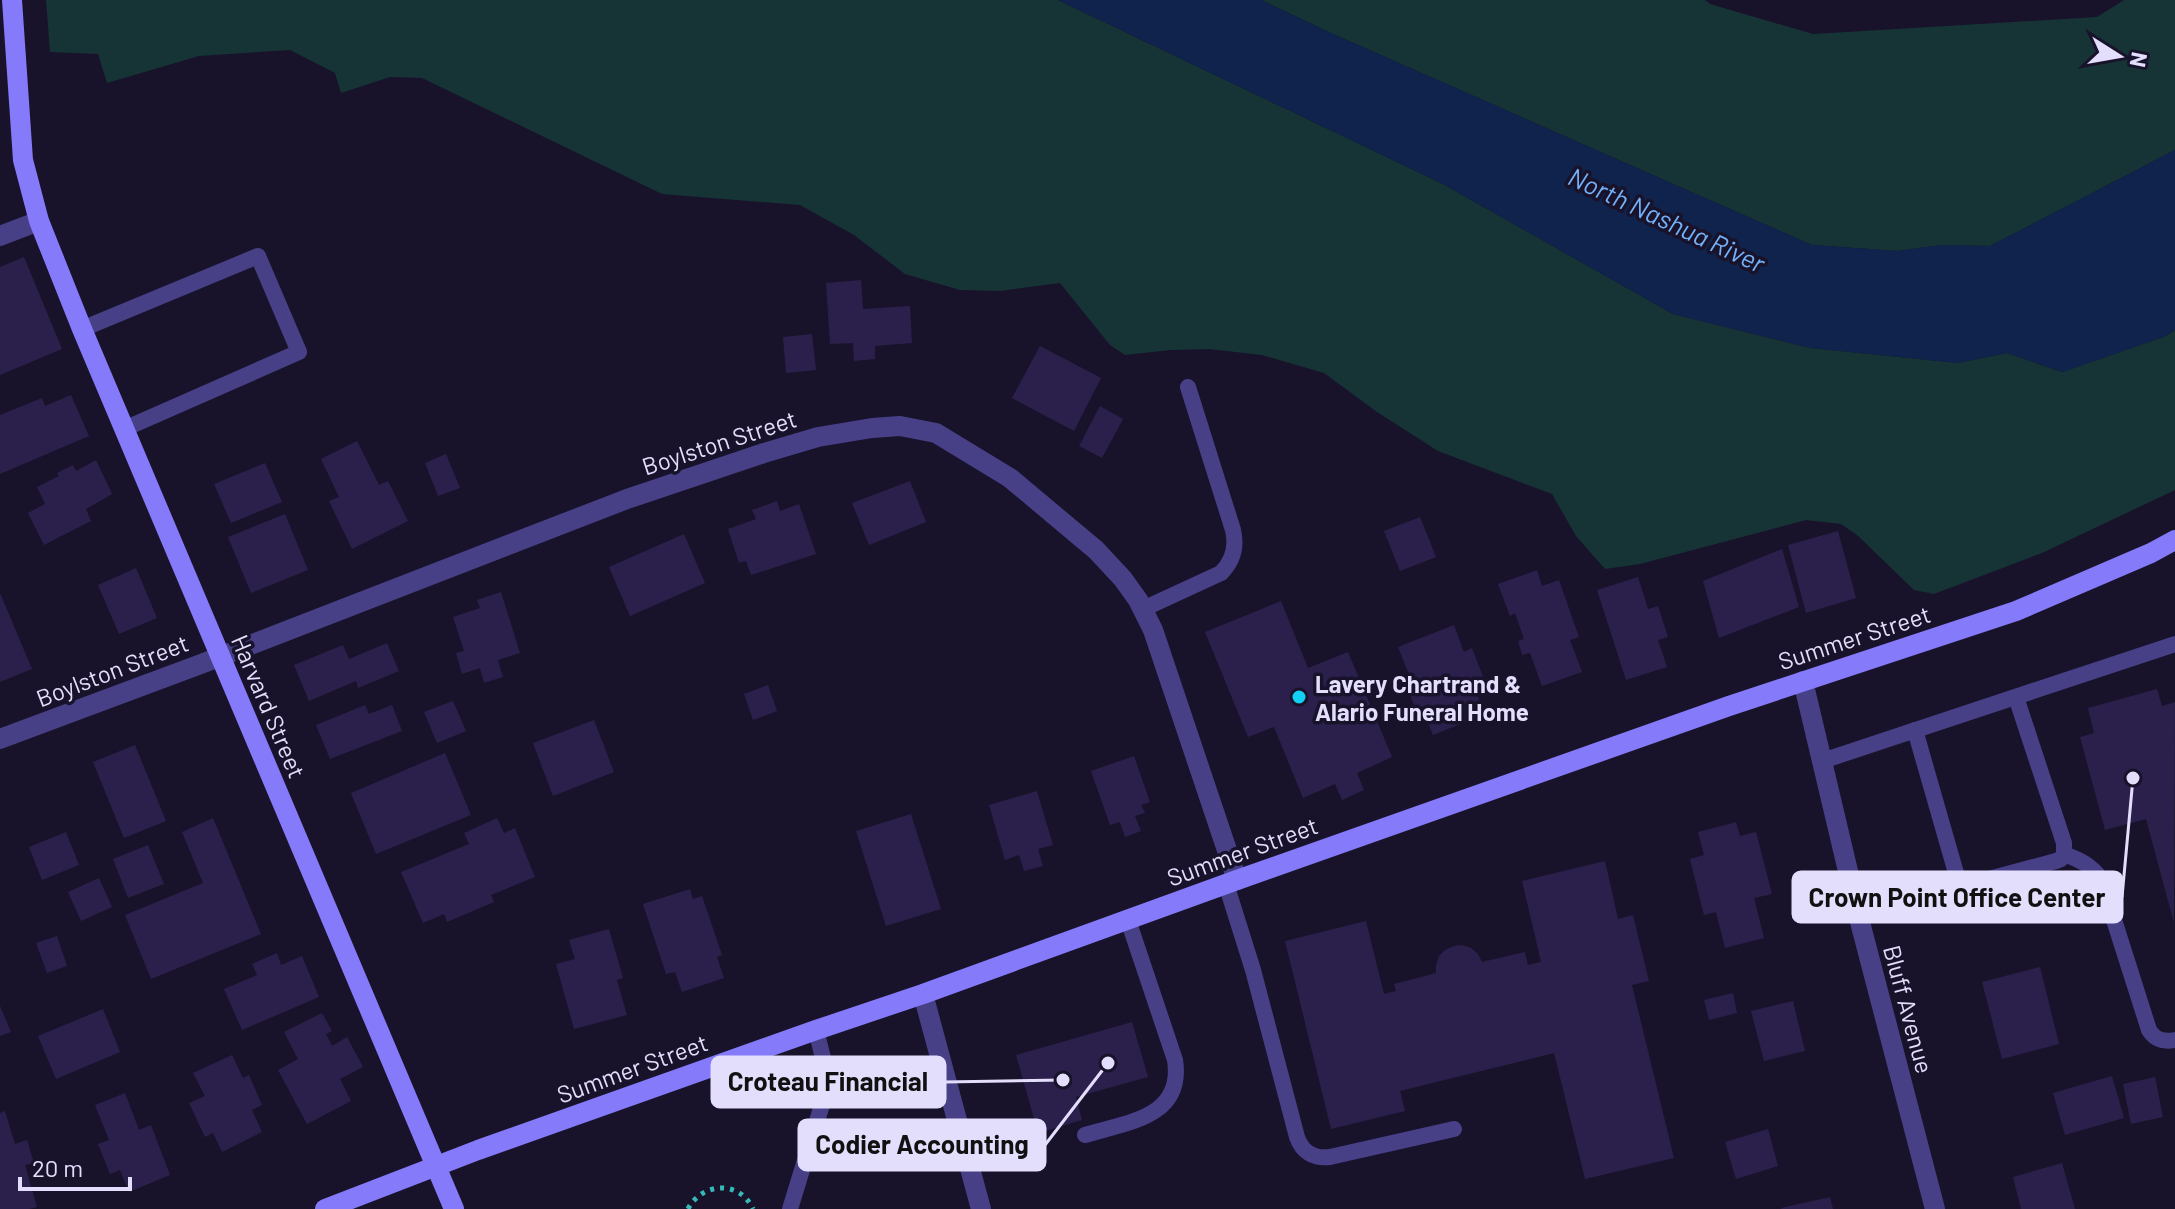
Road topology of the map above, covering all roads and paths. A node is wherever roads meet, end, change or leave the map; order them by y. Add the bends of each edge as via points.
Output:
1 (12, 0) edge
2 (39, 221) junction
3 (0, 236) edge
4 (82, 329) junction
5 (1188, 387) dead end
6 (124, 429) junction
7 (2175, 540) edge
8 (1143, 609) junction
9 (2175, 644) edge
10 (220, 657) junction
11 (1803, 681) junction
12 (2016, 697) junction
13 (1915, 730) junction
14 (0, 739) edge
15 (1822, 761) junction
16 (2064, 854) junction
17 (1231, 882) junction
18 (1128, 920) junction
19 (923, 994) junction
20 (816, 1030) junction
21 (2175, 1040) edge
22 (1454, 1129) dead end
23 (1085, 1135) dead end
24 (435, 1166) junction
25 (325, 1209) edge
26 (454, 1209) edge
27 (688, 1209) edge
28 (753, 1209) edge
29 (790, 1209) edge
30 (981, 1209) edge
31 (1935, 1209) edge

1 - 2 main road, Harvard Street via 23,160
2 - 3 street
2 - 4 main road, Harvard Street
4 - 6 main road, Harvard Street
4 - 6 lane via 258,256 299,352
5 - 8 lane via 1236,541 1221,573
6 - 10 main road, Harvard Street
7 - 11 main road, Summer Street via 2016,611
8 - 10 street, Boylston Street via 1096,550 1010,478 936,433 900,426 818,437 627,499
8 - 17 street, Boylston Street via 1167,668
9 - 12 lane
10 - 14 street, Boylston Street
10 - 24 main road, Harvard Street
11 - 15 street, Bluff Avenue
11 - 17 main road, Summer Street
12 - 13 lane
12 - 16 lane
13 - 15 lane
13 - 16 lane via 1963,883 2056,861
15 - 31 street, Bluff Avenue
16 - 21 lane via 2087,863 2101,879 2149,1030 2153,1037
17 - 18 main road, Summer Street
17 - 22 lane via 1303,1148 1330,1157
18 - 19 main road, Summer Street
18 - 23 lane via 1177,1077 1167,1102 1154,1113
19 - 20 main road, Summer Street
19 - 30 street
20 - 24 main road, Summer Street
20 - 29 lane via 829,1082
24 - 25 main road, Summer Street
24 - 26 main road, Harvard Street
27 - 28 path via 701,1193 722,1187 743,1195

